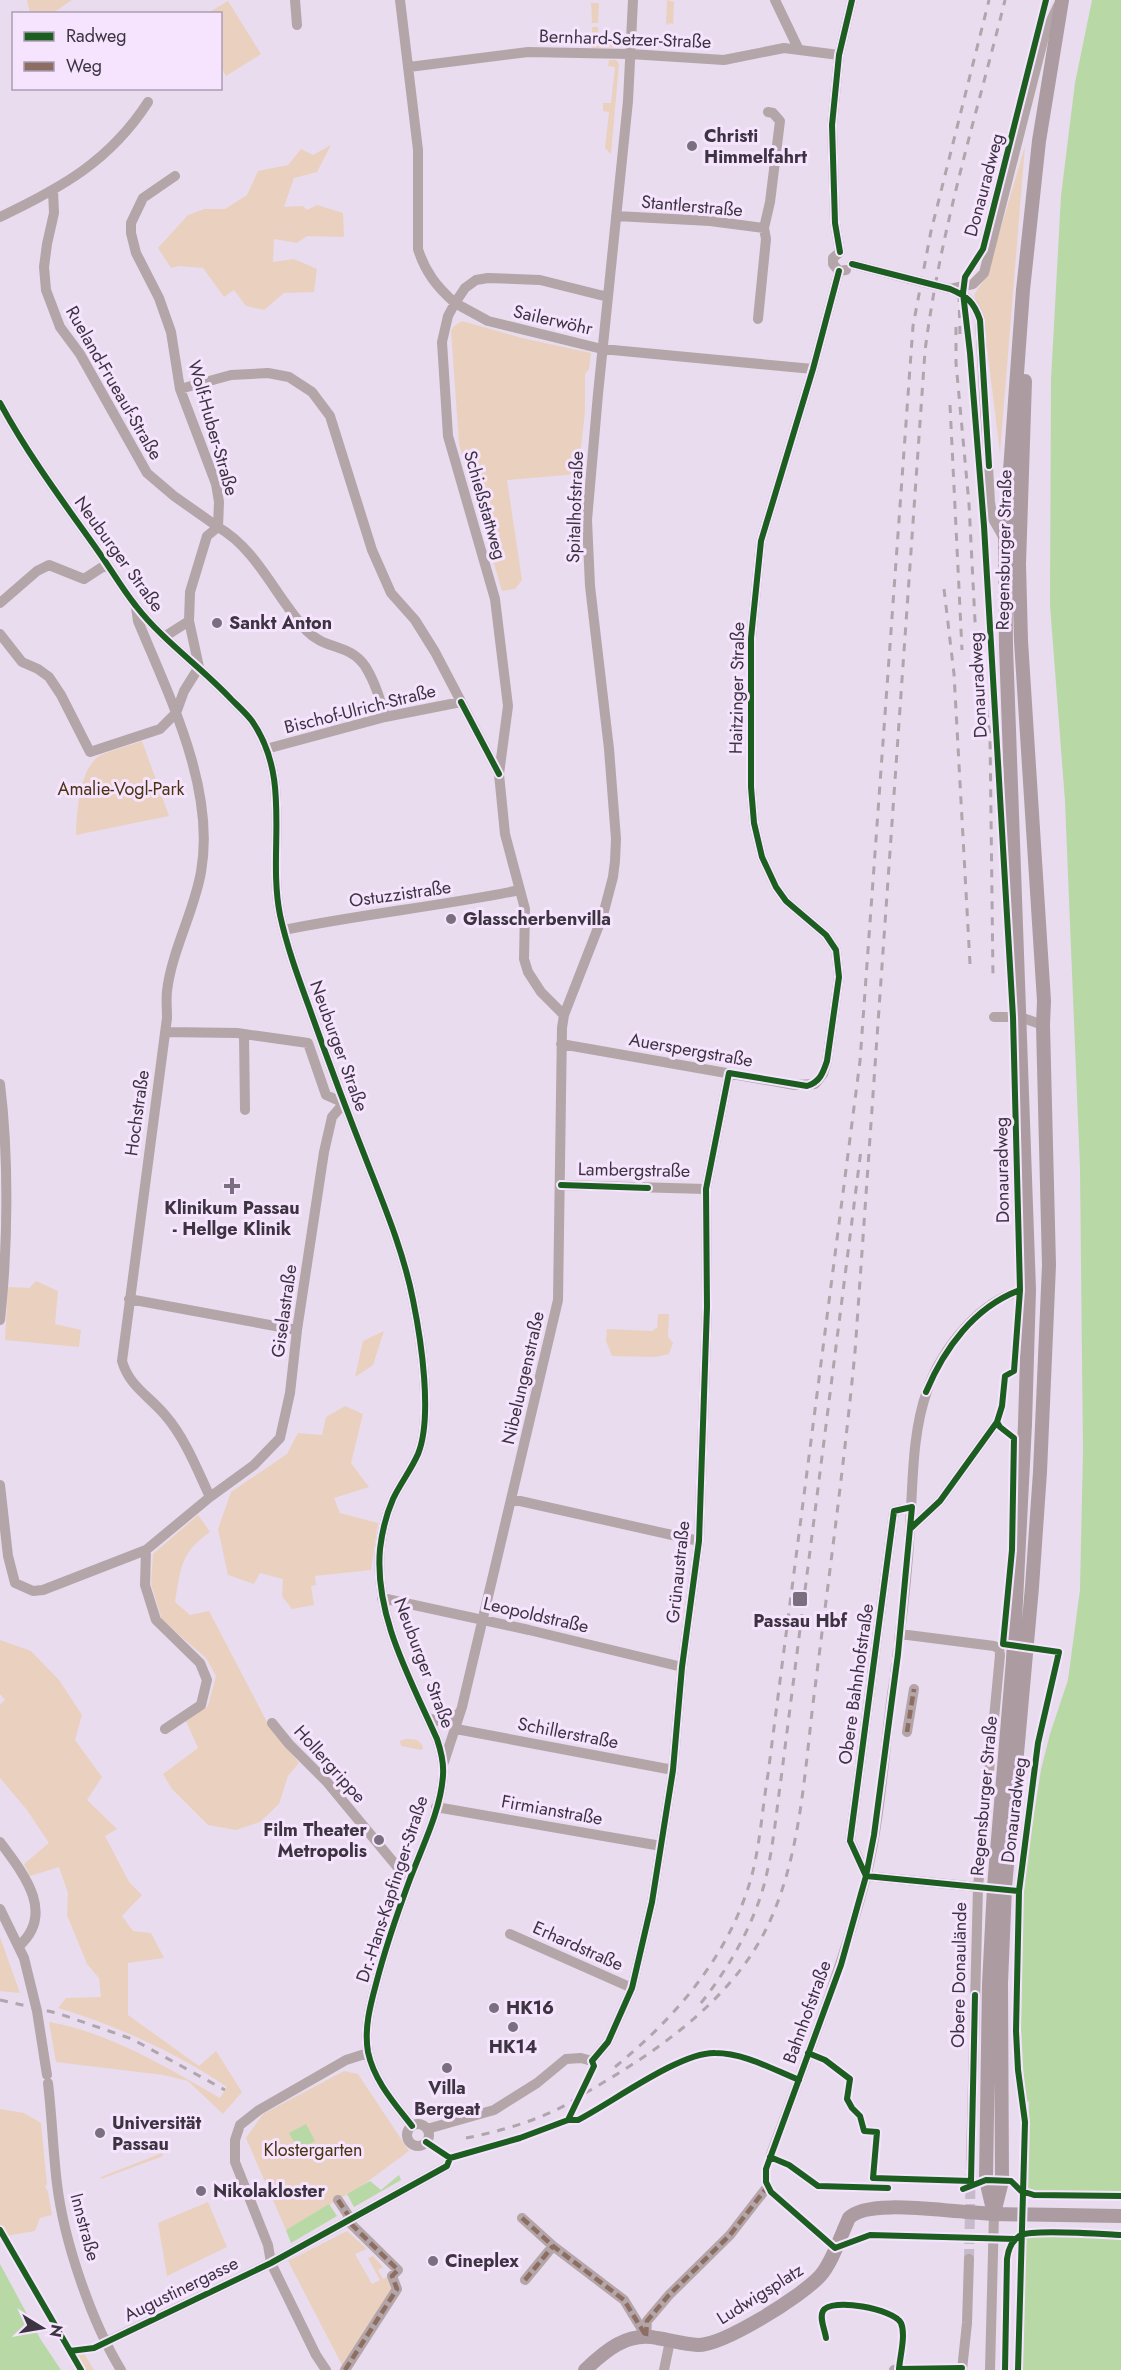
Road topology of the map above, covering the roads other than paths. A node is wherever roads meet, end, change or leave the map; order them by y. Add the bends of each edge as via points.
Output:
1 (296, 0) edge
2 (400, 0) edge
3 (633, 0) edge
4 (775, 0) edge
5 (852, 0) edge
6 (1061, 0) edge
7 (297, 24) dead end
8 (798, 48) junction
9 (630, 54) junction
10 (839, 55) junction
11 (409, 67) junction
12 (148, 102) dead end
13 (768, 112) dead end
14 (175, 176) dead end
15 (53, 191) junction
16 (616, 216) junction
17 (0, 217) edge
18 (764, 228) junction
19 (840, 252) junction
20 (854, 264) junction
21 (839, 271) junction
22 (950, 289) junction
23 (1023, 290) junction
24 (608, 297) junction
25 (455, 303) junction
26 (758, 319) dead end
27 (602, 349) junction
28 (813, 369) junction
29 (180, 389) junction
30 (0, 403) edge
31 (218, 527) junction
32 (1005, 540) junction
33 (107, 564) junction
34 (1019, 564) junction
35 (0, 603) edge
36 (136, 606) junction
37 (189, 621) junction
38 (0, 634) edge
39 (164, 637) junction
40 (200, 667) junction
41 (461, 702) junction
42 (176, 713) junction
43 (385, 717) junction
44 (266, 749) junction
45 (499, 774) junction
46 (520, 890) junction
47 (284, 930) junction
48 (564, 1015) junction
49 (994, 1017) dead end
50 (1020, 1017) junction
51 (1043, 1025) junction
52 (165, 1032) junction
53 (244, 1034) junction
54 (561, 1044) junction
55 (729, 1073) junction
56 (0, 1084) edge
57 (815, 1084) joint
58 (344, 1103) junction
59 (245, 1110) dead end
60 (561, 1185) junction
61 (706, 1189) junction
62 (1046, 1288) junction
63 (1029, 1290) junction
64 (129, 1299) junction
65 (0, 1320) edge
66 (297, 1330) junction
67 (997, 1422) dead end
68 (0, 1485) edge
69 (210, 1497) junction
70 (511, 1499) junction
71 (912, 1507) junction
72 (910, 1529) junction
73 (699, 1541) junction
74 (146, 1550) junction
75 (382, 1598) junction
76 (483, 1620) junction
77 (682, 1667) junction
78 (893, 1688) tunnel mouth
79 (914, 1689) dead end
80 (460, 1713) junction
81 (1014, 1717) junction
82 (428, 1718) junction
83 (272, 1723) dead end
84 (165, 1729) dead end
85 (456, 1729) junction
86 (907, 1732) dead end
87 (443, 1765) junction
88 (673, 1770) junction
89 (436, 1807) junction
90 (0, 1842) edge
91 (661, 1846) junction
92 (866, 1876) junction
93 (409, 1881) junction
94 (978, 1887) junction
95 (0, 1909) edge
96 (510, 1934) dead end
97 (18, 1946) junction
98 (632, 1988) junction
99 (368, 2053) junction
100 (409, 2123) junction
101 (427, 2129) junction
102 (770, 2157) dead end
103 (971, 2159) tunnel mouth
104 (447, 2166) dead end
105 (768, 2186) dead end
106 (338, 2199) dead end
107 (994, 2214) junction
108 (1121, 2217) edge
109 (522, 2218) dead end
110 (348, 2219) junction
111 (554, 2246) junction
112 (969, 2259) tunnel mouth
113 (271, 2263) junction
114 (525, 2280) dead end
115 (646, 2336) junction
116 (670, 2341) junction
117 (106, 2342) junction
118 (121, 2370) edge
119 (326, 2370) edge
120 (345, 2370) edge
121 (585, 2370) edge
122 (664, 2370) edge
123 (894, 2370) edge
124 (899, 2370) edge
125 (962, 2370) edge
126 (990, 2370) edge

1 - 7 street
2 - 11 street
3 - 9 street, Spitalhofstraße
4 - 8 street
5 - 10 street
6 - 22 street via 1045,33 984,273 974,284
6 - 23 main road, Regensburger Straße via 1039,141
8 - 9 street, Bernhard-Setzer-Straße via 724,60
8 - 10 street, Bernhard-Setzer-Straße
9 - 11 street, Bernhard-Setzer-Straße via 528,52
9 - 16 street, Spitalhofstraße
10 - 19 street via 832,125 835,224
11 - 25 street via 418,150 418,249 431,277
12 - 15 street via 129,129 85,171
13 - 18 street, Stantlerstraße via 780,121 771,202
14 - 29 street, Wolf-Huber-Straße via 143,198 131,223 131,233 136,254 159,298 171,333
15 - 17 street
15 - 31 street, Rueland-Frueauf-Straße via 54,213 44,267 46,290 60,327 80,354 147,474
16 - 18 street, Stantlerstraße
16 - 24 street, Spitalhofstraße
18 - 26 street, Stantlerstraße
19 - 20 street via 849,254
19 - 21 street via 832,261
20 - 21 street
20 - 22 street, bridge
21 - 28 street, Haitzinger Straße
22 - 32 street via 964,295 976,307 980,320 990,503 993,519
23 - 32 main road, Regensburger Straße
23 - 34 main road, Regensburger Straße via 1025,364
24 - 25 street, Sailerwöhr via 540,280 488,278 465,288
24 - 27 street, Spitalhofstraße
25 - 27 street, Sailerwöhr via 488,321
25 - 45 street, Schießstattweg via 442,342 448,436 495,599 508,706
27 - 28 street, Sailerwöhr
27 - 48 street, Spitalhofstraße via 587,543 609,749 615,861 603,915
28 - 57 street, Haitzinger Straße via 761,541 751,638 751,787 753,823 776,887 836,950 839,977 827,1061
29 - 31 street, Wolf-Huber-Straße via 216,484
29 - 41 street via 231,375 268,373 289,377 312,392 330,416 372,550 391,594 415,620
30 - 33 street, Neuburger Straße
31 - 37 street via 207,536 200,556 190,592
31 - 43 street via 251,555 308,633 328,645 349,650 364,664 378,690
32 - 34 main road
32 - 50 main road, Regensburger Straße
33 - 35 street via 84,579 49,565 37,570
33 - 36 street, Neuburger Straße
34 - 51 main road, Regensburger Straße
36 - 39 street, Neuburger Straße
36 - 42 street, Hochstraße via 138,621
37 - 39 street
37 - 40 street
38 - 42 street via 22,662 49,677 90,752 160,729
39 - 40 street, Neuburger Straße
40 - 42 street via 184,691
40 - 44 street, Neuburger Straße via 251,720
41 - 43 street, Bischof-Ulrich-Straße
41 - 45 street
42 - 52 street, Hochstraße via 197,784 204,846 201,871 167,990
43 - 44 street, Bischof-Ulrich-Straße
44 - 47 street, Neuburger Straße via 277,789 277,879
45 - 46 street, Schießstattweg via 505,834
46 - 47 street, Ostuzzistraße
46 - 48 street, Schießstattweg via 525,909 524,959 528,972
47 - 58 street, Neuburger Straße
48 - 54 street, Spitalhofstraße
49 - 50 street
50 - 51 street
50 - 63 main road, Regensburger Straße
51 - 62 main road, Regensburger Straße via 1049,1233
52 - 53 street
52 - 64 street, Hochstraße
53 - 58 street via 308,1043 327,1095
53 - 59 street
54 - 55 street, Auerspergstraße
54 - 60 street, Nibelungenstraße
55 - 57 street, Auerspergstraße via 795,1085
55 - 61 street, Grünaustraße
56 - 65 street via 5,1163
58 - 66 street, Giselastraße via 332,1117 324,1152
58 - 75 street, Neuburger Straße via 399,1244 413,1297 422,1361 422,1442 384,1524 380,1552
60 - 61 street, Lambergstraße
60 - 70 street, Nibelungenstraße via 558,1300
61 - 73 street, Grünaustraße via 707,1307
62 - 63 main road
62 - 81 main road, Regensburger Straße via 1032,1587
63 - 71 street via 1007,1295 979,1314 940,1363 926,1392 917,1436
63 - 81 main road, Regensburger Straße
64 - 66 street
64 - 69 street, Hochstraße via 123,1360 126,1373 165,1415
66 - 69 street, Giselastraße via 290,1394 280,1438 254,1465
67 - 72 street via 940,1501
68 - 74 street, Giselastraße via 8,1556 15,1582 20,1586 43,1590
69 - 74 street, Giselastraße
70 - 73 street
70 - 76 street, Nibelungenstraße
71 - 72 street
71 - 92 street, Obere Bahnhofstraße via 894,1511 850,1841
72 - 94 street, Obere Donaulände via 900,1637 999,1649
73 - 77 street, Grünaustraße
74 - 84 street via 145,1585 156,1620 200,1663 207,1680 201,1705
75 - 76 street, Leopoldstraße
75 - 82 street, Neuburger Straße via 397,1646
76 - 77 street, Leopoldstraße
76 - 80 street, Nibelungenstraße
77 - 88 street, Grünaustraße
78 - 92 street, Bahnhofstraße
79 - 86 street
80 - 82 street via 442,1722
80 - 85 street, Nibelungenstraße
81 - 107 main road, Regensburger Straße via 1000,1983 1002,2181
82 - 87 street, Neuburger Straße
83 - 93 street, Hollergrippe
85 - 87 street, Nibelungenstraße
85 - 88 street, Schillerstraße
87 - 89 street, Dr.-Hans-Kapfinger-Straße
88 - 91 street, Grünaustraße
89 - 91 street, Firmianstraße
89 - 93 street, Dr.-Hans-Kapfinger-Straße
90 - 97 street via 24,1876 37,1906 31,1931
91 - 98 street, Grünaustraße
92 - 94 street
92 - 102 street, Bahnhofstraße via 841,1965
93 - 99 street, Dr.-Hans-Kapfinger-Straße via 369,2008
94 - 103 street, Obere Donaulände
95 - 97 street, Innstraße
96 - 98 street, Erhardstraße
97 - 117 street, Innstraße via 36,2003 64,2223 96,2323
98 - 101 street, Grünaustraße via 608,2043 592,2061 566,2059 495,2110
99 - 100 street, Dr.-Hans-Kapfinger-Straße via 387,2094
99 - 113 street via 346,2060 300,2085 240,2125 235,2162 268,2245
100 - 101 street
100 - 101 street via 408,2139 416,2146 426,2142
104 - 110 street, Augustinergasse
105 - 115 street via 730,2235 646,2321
106 - 110 street
107 - 108 main road
107 - 116 main road, Ludwigsplatz, bridge via 862,2210 851,2216 821,2275 795,2297 717,2341 697,2345
107 - 126 street
109 - 111 street
110 - 113 street, Augustinergasse
110 - 120 street via 398,2270 392,2276 397,2289
111 - 114 street
111 - 115 street via 624,2300
112 - 125 street via 968,2323
113 - 117 street, Augustinergasse
113 - 119 street
115 - 116 main road, Ludwigsplatz
115 - 121 main road, Ludwigsplatz via 612,2347
116 - 122 street
117 - 118 street, Innstraße
123 - 124 street

